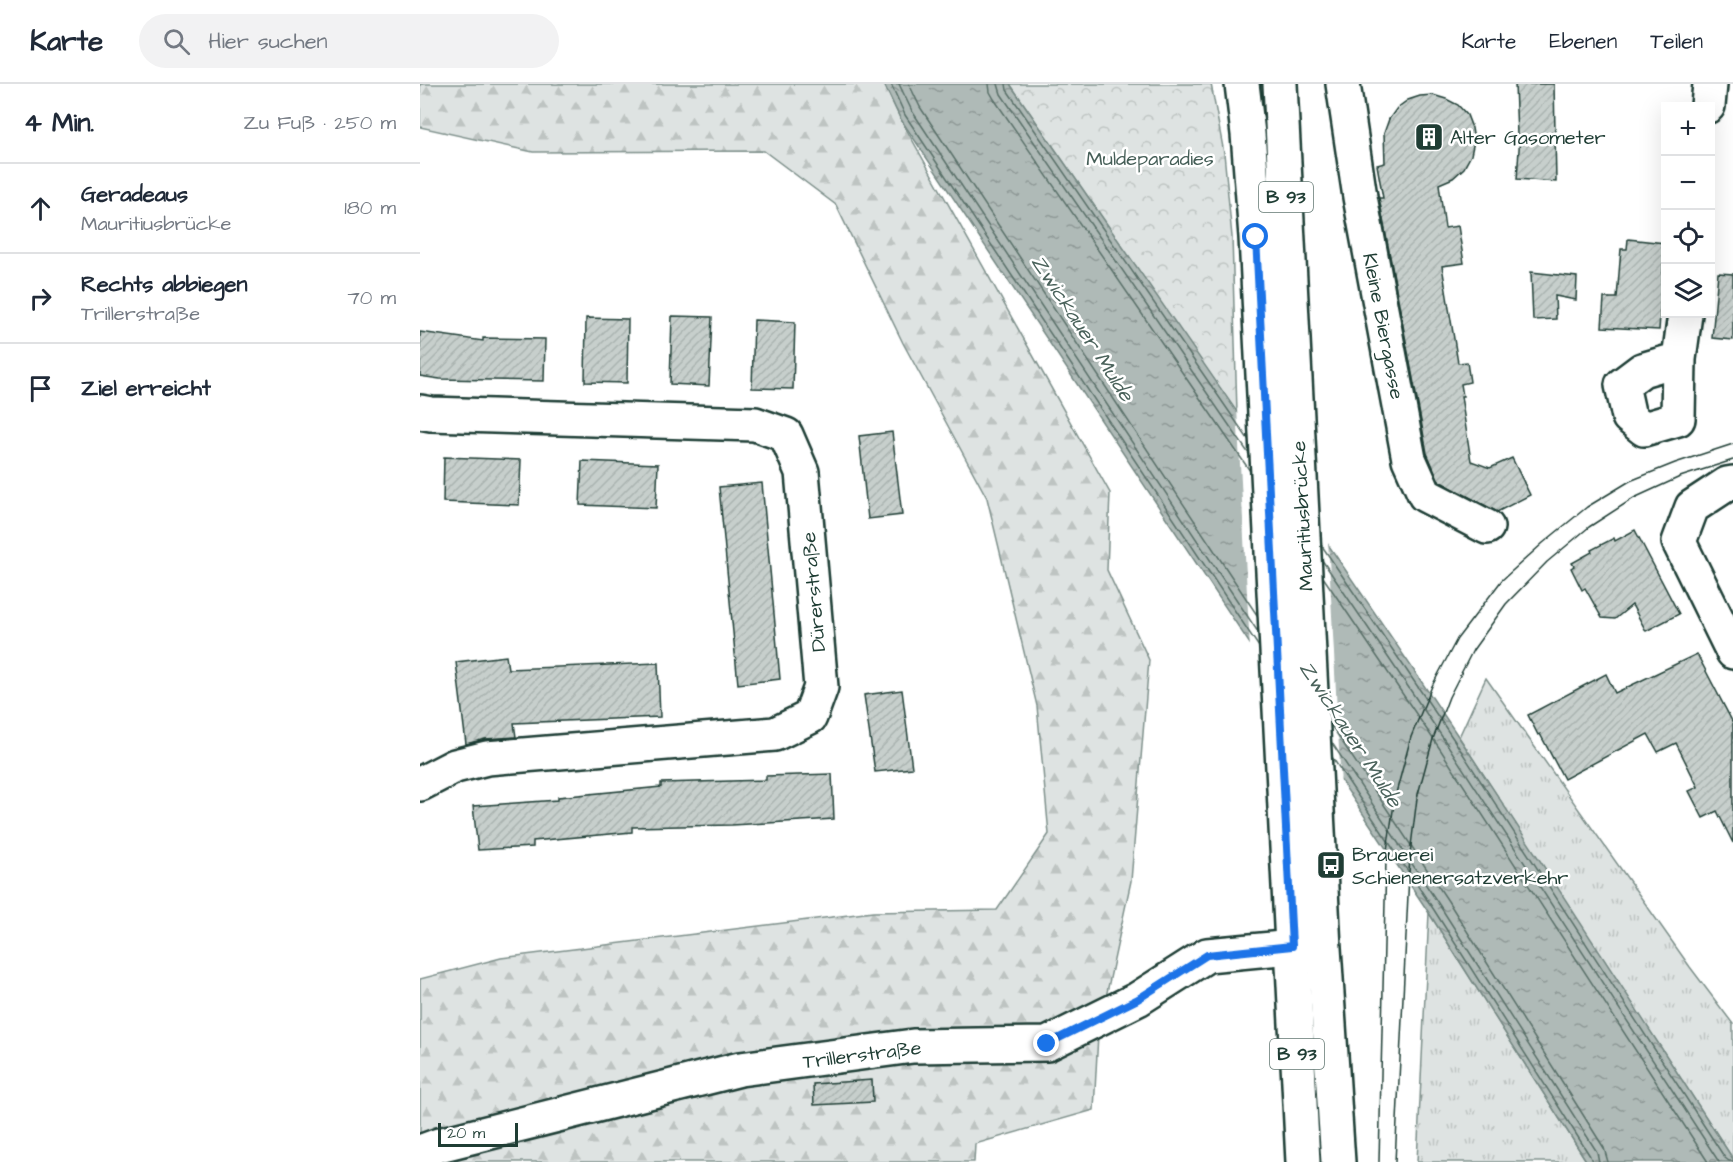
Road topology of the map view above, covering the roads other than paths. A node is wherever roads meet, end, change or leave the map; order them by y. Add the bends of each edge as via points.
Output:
1 (1242, 84) edge
2 (1280, 84) edge
3 (1343, 84) edge
4 (1710, 84) edge
5 (1708, 102) edge
6 (1684, 318) edge
7 (1679, 359) dead end
8 (420, 412) edge
9 (1733, 483) edge
10 (1487, 527) dead end
11 (1733, 652) edge
12 (420, 784) edge
13 (1292, 946) junction
14 (420, 1152) edge
15 (1303, 1162) edge
16 (1338, 1162) edge

1 - 13 street, Mauritiusbrücke / B 93 via 1256,237
2 - 16 street, Mauritiusbrücke / B 93
3 - 10 street, Kleine Biergasse via 1409,459 1425,495
4 - 5 street
6 - 7 street
8 - 12 street, Dürerstraße via 755,424 786,435 802,472 821,687 810,717 776,734 487,758 455,766
9 - 11 street via 1692,507 1679,542
13 - 14 street, Trillerstraße via 1207,955 1138,999 1047,1044 913,1046 740,1069
13 - 15 street, B 93

